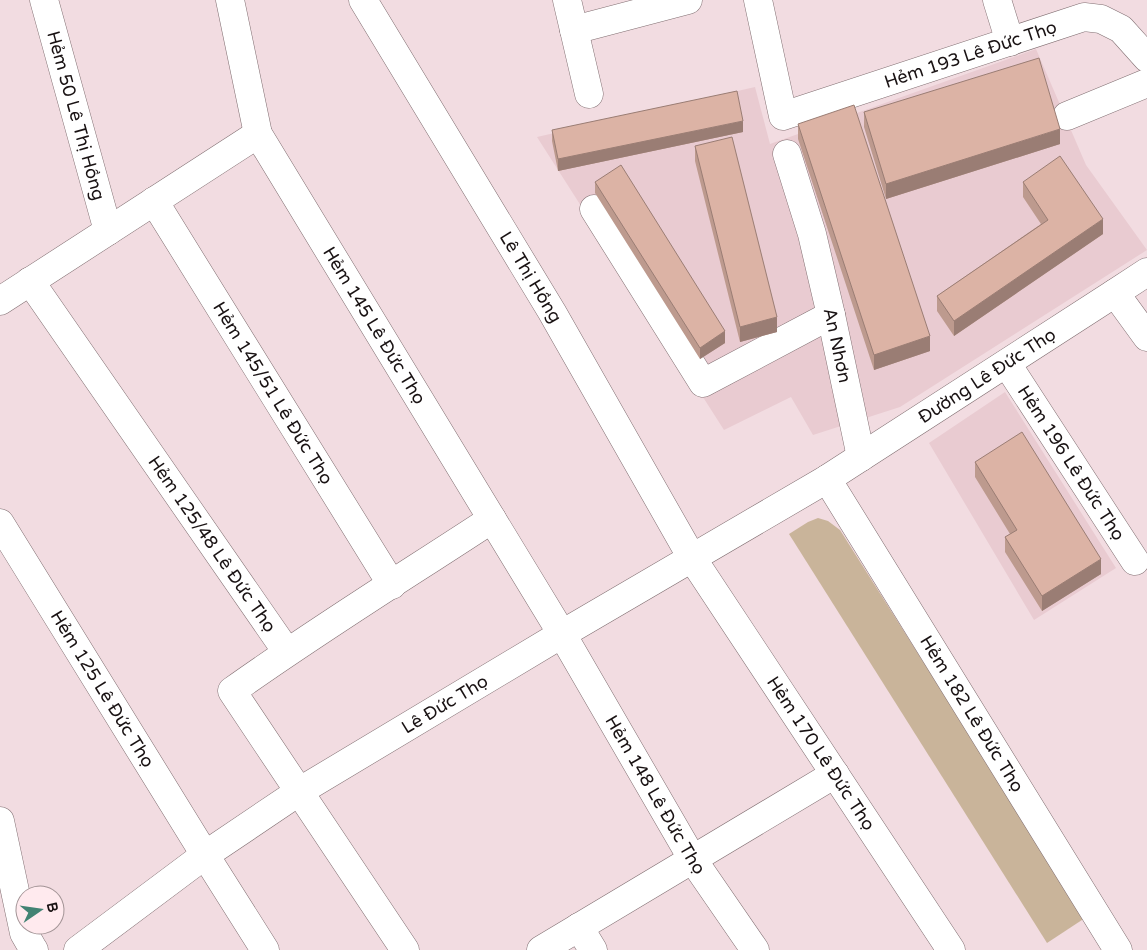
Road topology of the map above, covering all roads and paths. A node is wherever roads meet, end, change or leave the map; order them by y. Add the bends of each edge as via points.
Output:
1 (44, 0) edge
2 (230, 0) edge
3 (363, 0) edge
4 (567, 0) edge
5 (688, 0) edge
6 (758, 0) edge
7 (998, 0) edge
8 (574, 30) junction
9 (1010, 42) junction
10 (1147, 58) edge
11 (1147, 83) edge
12 (589, 94) dead end
13 (1066, 116) dead end
14 (258, 134) junction
15 (787, 154) dead end
16 (154, 201) junction
17 (594, 209) dead end
18 (108, 231) junction
19 (1147, 272) edge
20 (30, 281) junction
21 (1116, 294) junction
22 (0, 301) edge
23 (831, 314) junction
24 (1147, 338) edge
25 (1007, 364) junction
26 (861, 457) junction
27 (827, 479) junction
28 (492, 519) junction
29 (0, 522) edge
30 (692, 558) junction
31 (1135, 561) dead end
32 (392, 585) junction
33 (562, 634) junction
34 (287, 652) junction
35 (834, 774) junction
36 (300, 791) junction
37 (0, 821) edge
38 (205, 856) junction
39 (693, 860) junction
40 (578, 927) junction
41 (34, 950) edge
42 (78, 950) edge
43 (265, 950) edge
44 (405, 950) edge
45 (541, 950) edge
46 (593, 950) edge
47 (755, 950) edge
48 (951, 950) edge
49 (1118, 950) edge

1 - 18 street, Hẻm 50 Lê Thị Hồng
2 - 14 street, Hẻm 145 Lê Đức Thọ
3 - 30 street, Lê Thị Hồng via 552,312
4 - 8 street
5 - 8 street
6 - 9 street, Hẻm 193 Lê Đức Thọ via 783,116
7 - 9 street
8 - 12 street
9 - 10 street, Hẻm 193 Lê Đức Thọ via 1084,17 1101,19 1121,29
11 - 13 street
14 - 16 street
14 - 28 street, Hẻm 145 Lê Đức Thọ
15 - 23 street, An Nhơn via 812,234
16 - 18 street
16 - 32 street, Hẻm 145/51 Lê Đức Thọ
17 - 23 street via 703,384
18 - 20 street
19 - 21 street, Đường Lê Đức Thọ
20 - 22 street
20 - 34 street, Hẻm 125/48 Lê Đức Thọ
21 - 24 street
21 - 25 street, Đường Lê Đức Thọ
23 - 26 street, An Nhơn
25 - 26 street, Đường Lê Đức Thọ
25 - 31 street, Hẻm 196 Lê Đức Thọ
26 - 27 street, Đường Lê Đức Thọ
27 - 30 street, Lê Đức Thọ
27 - 49 street, Hẻm 182 Lê Đức Thọ
28 - 32 street
28 - 33 street, Hẻm 145 Lê Đức Thọ
29 - 38 street, Hẻm 125 Lê Đức Thọ
30 - 33 street, Lê Đức Thọ
30 - 35 street, Hẻm 170 Lê Đức Thọ
32 - 34 street
33 - 36 street, Lê Đức Thọ
33 - 39 street, Hẻm 148 Lê Đức Thọ
34 - 36 street via 232,691
35 - 39 street
35 - 48 street, Hẻm 170 Lê Đức Thọ
36 - 38 street, Lê Đức Thọ
36 - 44 street
37 - 41 street via 24,933
38 - 42 street, Lê Đức Thọ
38 - 43 street, Hẻm 125 Lê Đức Thọ
39 - 40 street
39 - 47 street, Hẻm 148 Lê Đức Thọ
40 - 45 street
40 - 46 street

